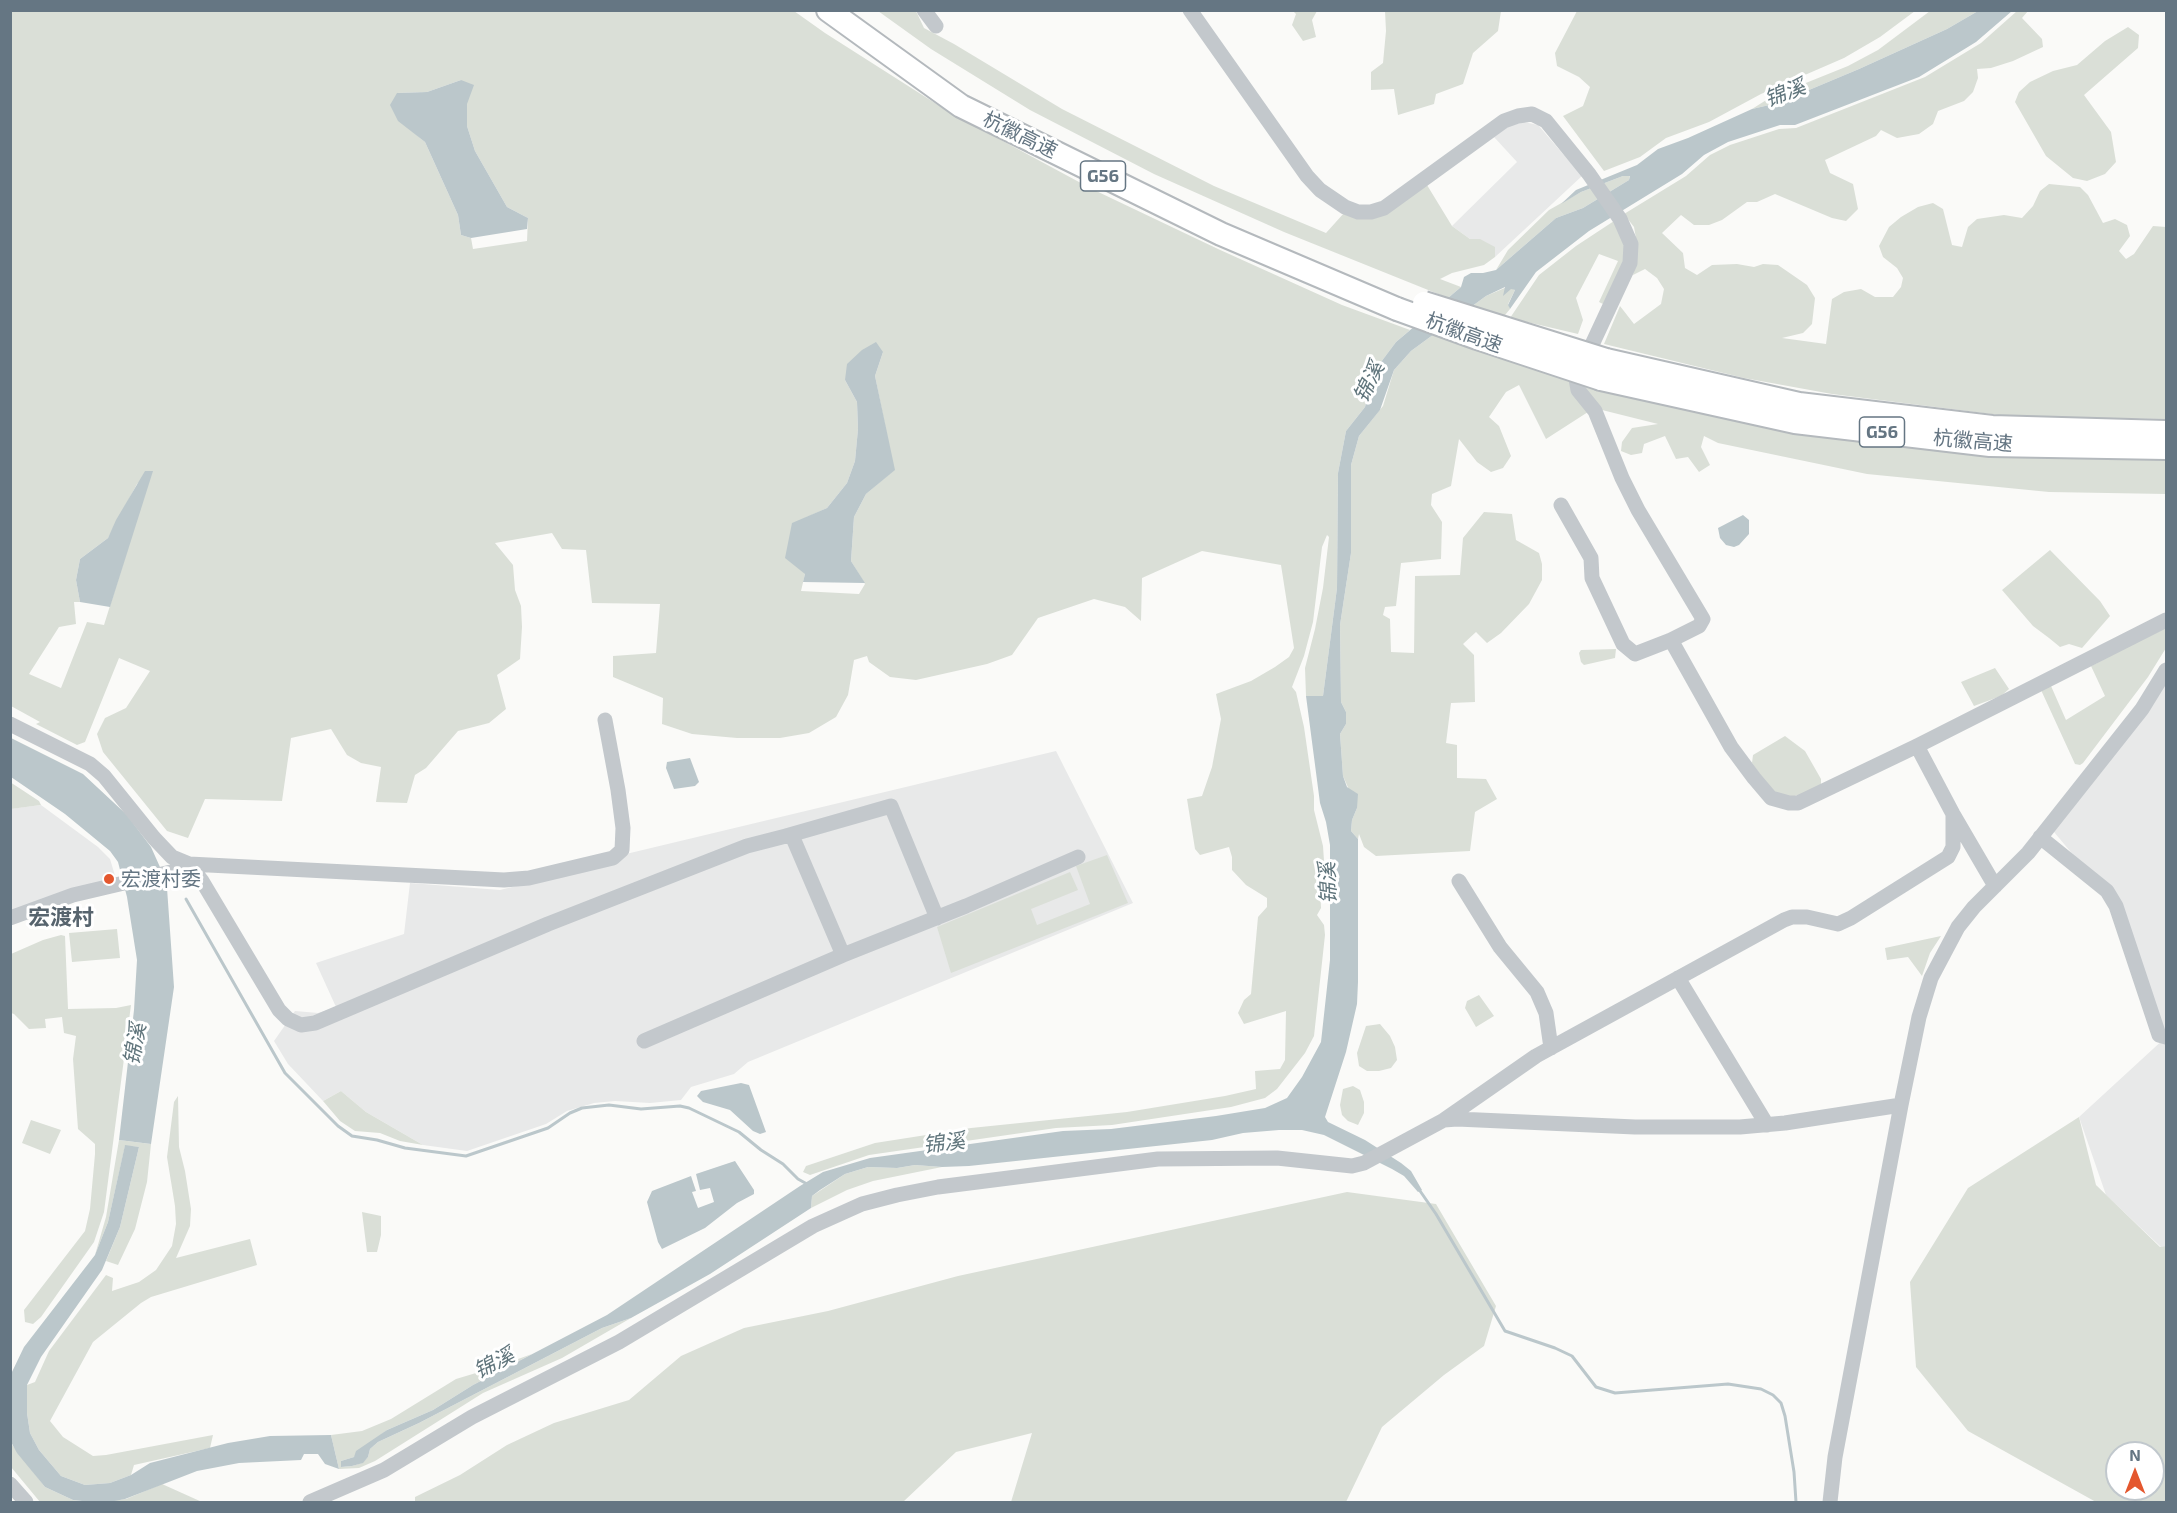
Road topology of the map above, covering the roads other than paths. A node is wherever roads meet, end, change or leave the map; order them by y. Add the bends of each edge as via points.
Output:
1 (828, 10) edge
2 (849, 10) edge
3 (924, 10) edge
4 (1190, 10) edge
5 (936, 26) dead end
6 (1401, 303) junction
7 (1604, 370) junction
8 (2166, 432) edge
9 (2166, 448) edge
10 (1561, 505) dead end
11 (2166, 620) edge
12 (1671, 640) junction
13 (2166, 670) edge
14 (605, 720) dead end
15 (10, 724) edge
16 (1917, 746) junction
17 (1953, 814) junction
18 (786, 836) junction
19 (2040, 837) junction
20 (1078, 857) dead end
21 (189, 864) junction
22 (1458, 881) dead end
23 (1995, 885) junction
24 (10, 918) edge
25 (937, 918) junction
26 (843, 955) junction
27 (1678, 978) junction
28 (2166, 1037) edge
29 (644, 1041) dead end
30 (1551, 1048) junction
31 (1901, 1106) junction
32 (1444, 1120) junction
33 (1767, 1125) junction
34 (10, 1484) edge
35 (313, 1502) edge
36 (26, 1503) edge
37 (1830, 1503) edge

1 - 6 highway, 杭徽高速 / G56 via 962,106 1221,234
2 - 6 highway, 杭徽高速 / G56 via 968,98 1223,224
3 - 5 street
4 - 12 street via 1308,176 1320,190 1358,212 1384,208 1504,121 1518,116 1532,114 1546,121 1589,174 1620,219 1631,244 1630,263 1576,379 1578,390 1600,419 1638,510 1703,619 1699,626
6 - 7 highway, 杭徽高速 / G56, bridge via 1478,338
7 - 8 highway, 杭徽高速 / G56 via 1799,404 1992,427
7 - 9 highway, 杭徽高速 / G56 via 1795,422 1990,445
10 - 12 street via 1591,558 1592,578 1623,644 1635,654
11 - 16 street
12 - 16 street via 1731,747 1771,798 1798,803
13 - 19 street via 2142,709
14 - 21 street via 623,828 622,850 613,858 504,880
15 - 21 street via 90,764 154,838 172,856
16 - 17 street
17 - 23 street
17 - 27 street via 1953,847 1948,857 1851,918 1838,924 1792,917
18 - 21 street via 747,846 548,924 315,1023 301,1025 279,1010
18 - 25 street via 891,806
18 - 26 street via 792,838
19 - 23 street
19 - 28 street via 2107,891 2116,906 2159,1035
20 - 25 street
21 - 24 street via 175,871 73,895
22 - 30 street via 1500,947 1536,992 1546,1012
23 - 31 street via 1958,927 1931,978 1918,1017
25 - 26 street
26 - 29 street
27 - 30 street
27 - 33 street
30 - 32 street
31 - 33 street
31 - 37 street via 1837,1445
32 - 33 street via 1635,1127
32 - 35 street via 1352,1166 1276,1158 1158,1160 938,1187 862,1204 813,1226 619,1342 472,1417 384,1470
34 - 36 street

